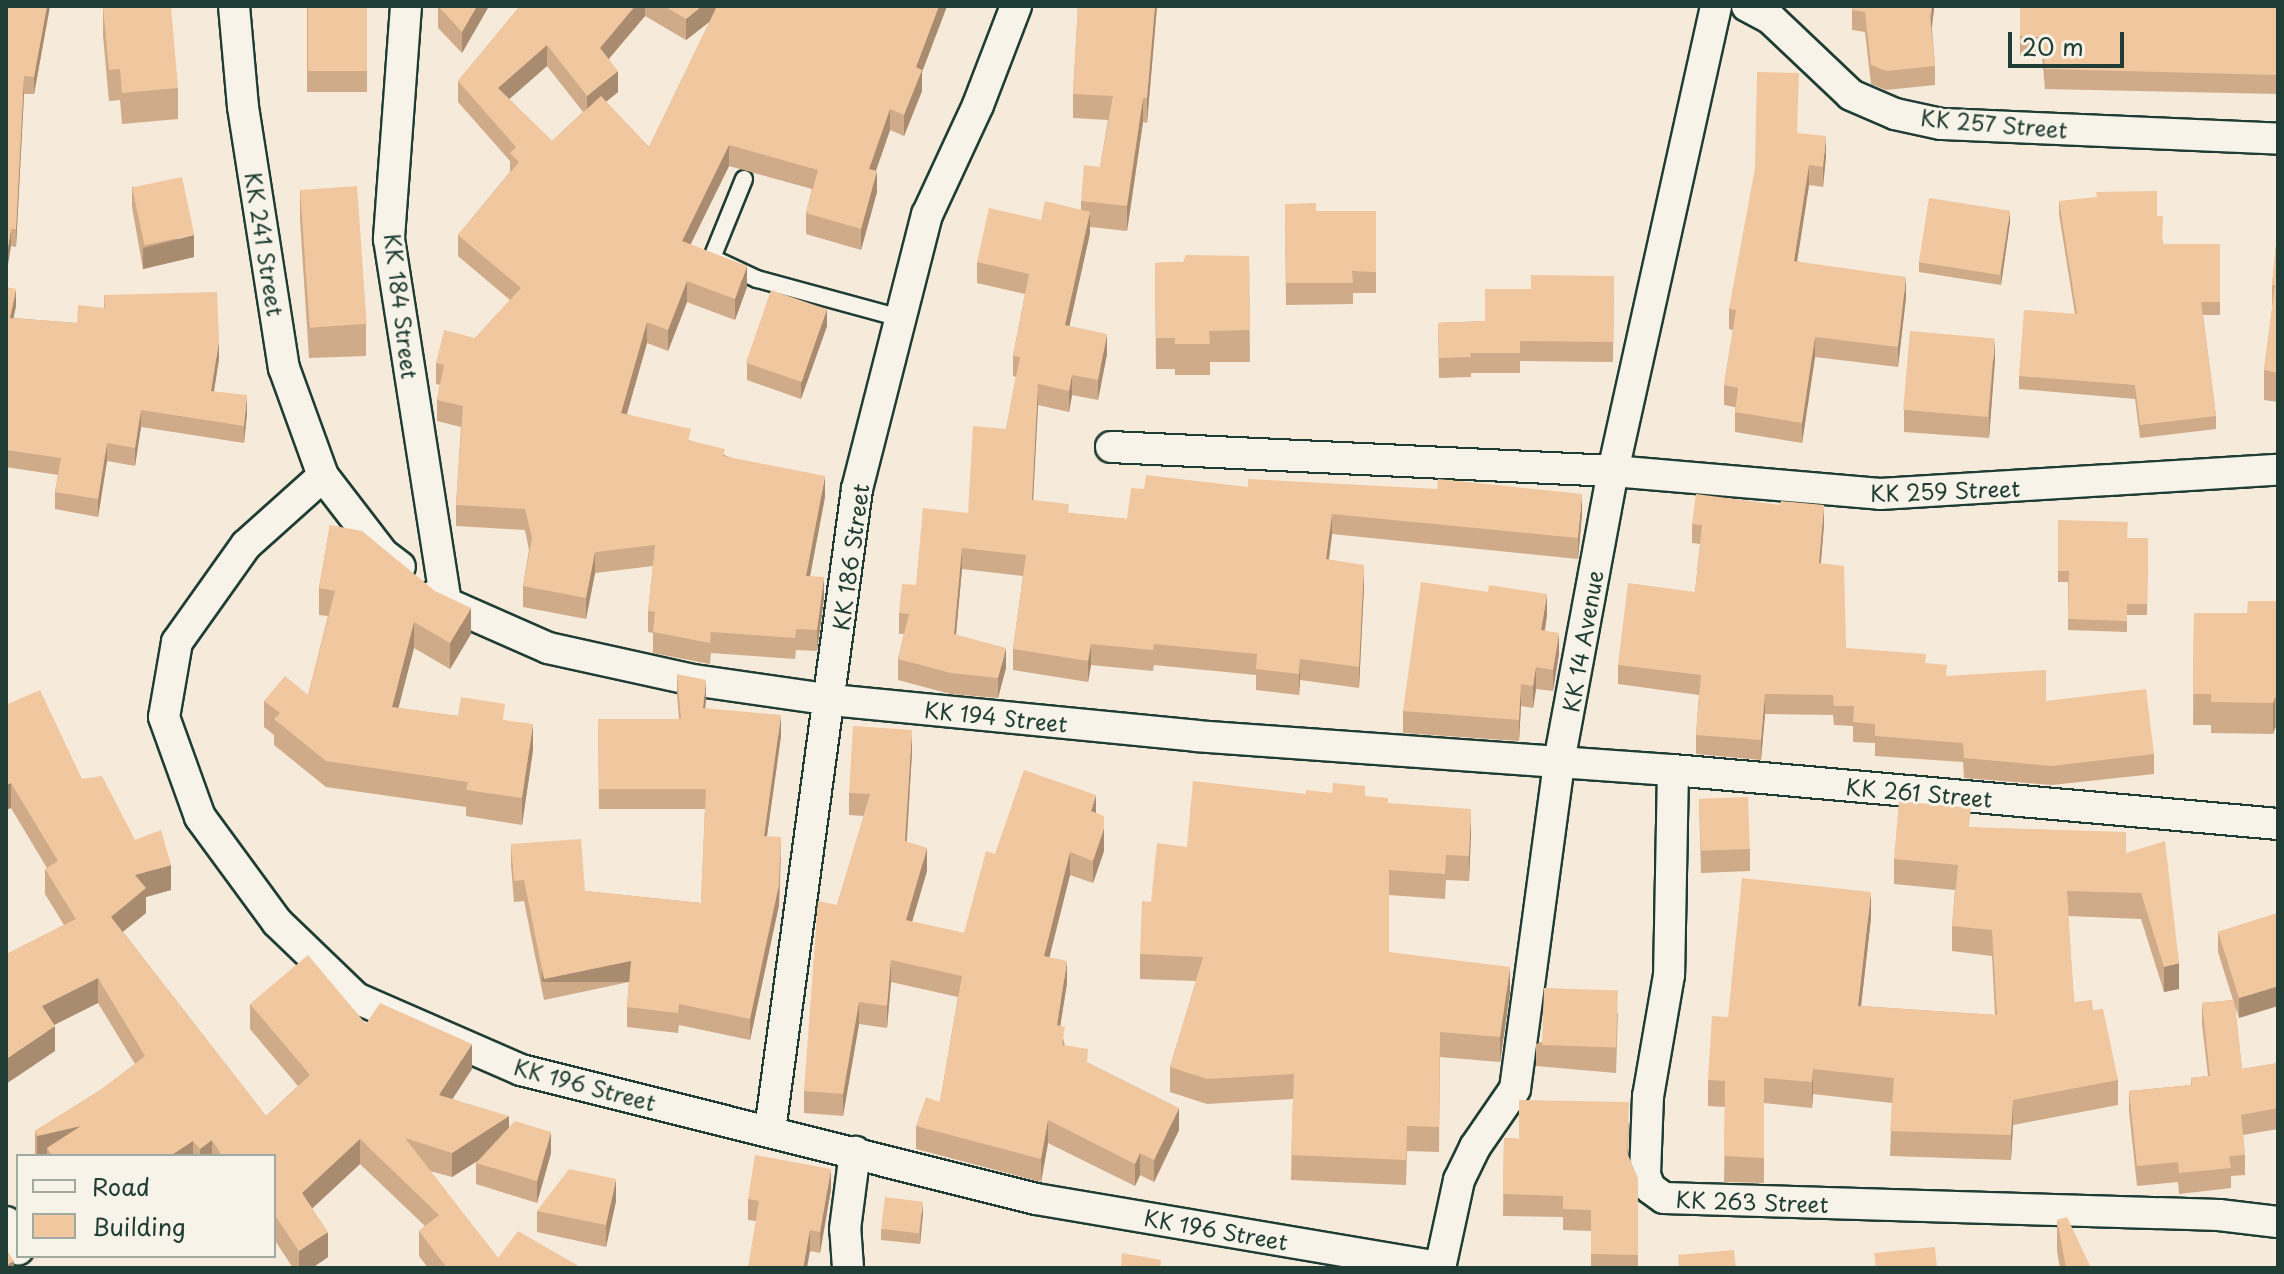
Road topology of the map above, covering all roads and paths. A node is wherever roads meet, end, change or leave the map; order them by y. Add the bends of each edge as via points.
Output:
1 (234, 6) edge
2 (406, 6) edge
3 (1016, 6) edge
4 (1716, 6) edge
5 (1747, 6) edge
6 (2278, 139) edge
7 (744, 179) dead end
8 (901, 318) junction
9 (1111, 447) dead end
10 (2278, 470) edge
11 (1613, 471) junction
12 (323, 476) junction
13 (446, 603) junction
14 (831, 700) junction
15 (1559, 762) junction
16 (1673, 770) junction
17 (2278, 824) edge
18 (770, 1130) junction
19 (855, 1152) junction
20 (6, 1222) edge
21 (2278, 1222) edge
22 (16, 1244) edge
23 (848, 1268) edge
24 (1440, 1268) edge

1 - 12 street, KK 241 Street via 243,107 284,368
2 - 13 street, KK 184 Street via 389,239
3 - 8 street, KK 186 Street via 927,215
4 - 11 street, KK 14 Avenue
5 - 6 street, KK 257 Street via 1771,19 1851,95 1895,114 1941,124
7 - 8 lane via 712,258 757,279
8 - 14 street, KK 186 Street via 857,489
9 - 11 street, KK 259 Street
10 - 11 street, KK 259 Street via 1880,494
11 - 15 street, KK 14 Avenue
12 - 13 street via 383,554
12 - 18 street, KK 196 Street via 246,545 177,642 164,717 200,817 277,922 356,998 521,1070
13 - 14 street, KK 194 Street via 548,648 693,680
14 - 15 street, KK 194 Street via 1196,736
14 - 18 street, KK 186 Street
15 - 16 street, KK 261 Street
15 - 24 street, KK 14 Avenue via 1515,1089 1459,1180
16 - 17 street, KK 261 Street
16 - 21 street, KK 263 Street via 1669,975 1648,1096 1645,1175 1650,1188 1664,1198 2219,1215
18 - 19 street, KK 196 Street
19 - 23 street via 845,1229
19 - 24 street, KK 196 Street via 1036,1199
20 - 22 street

